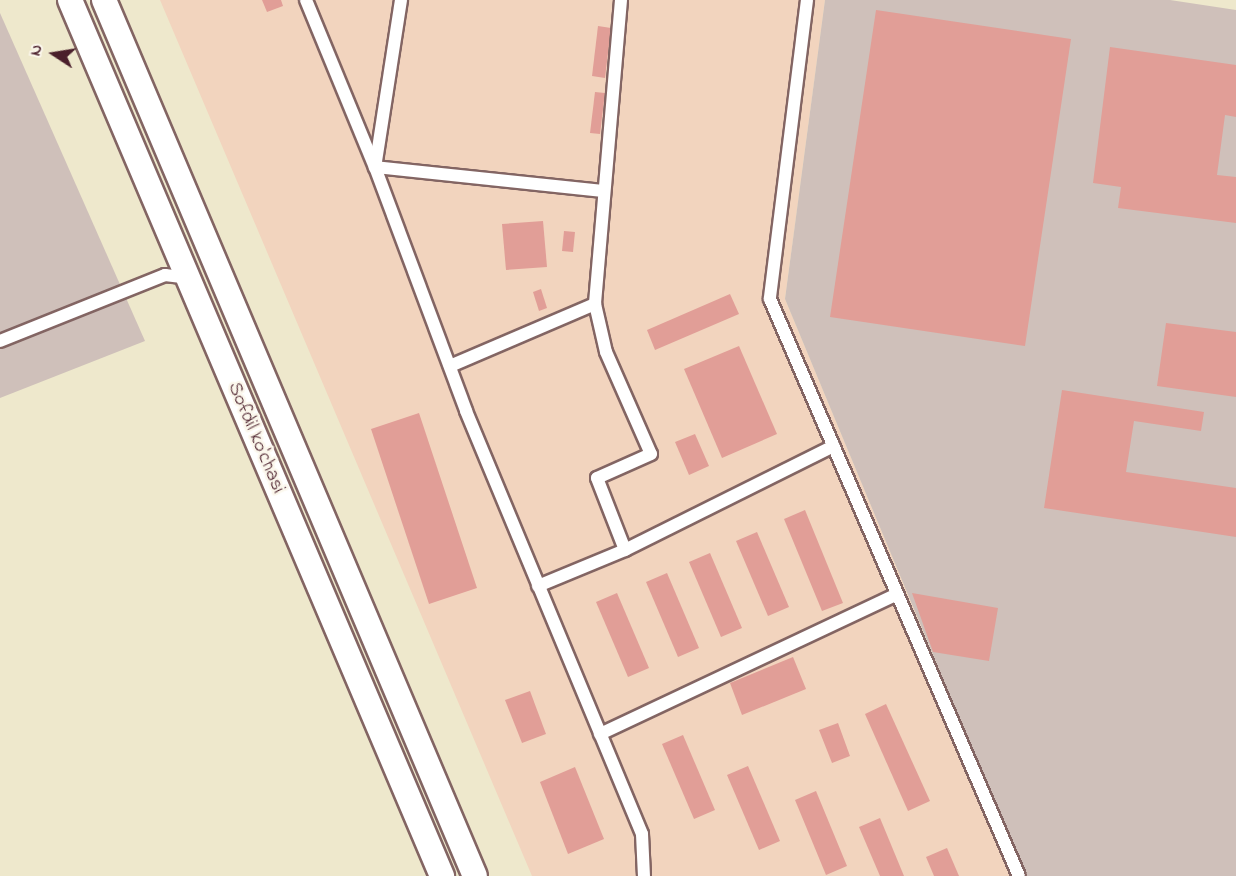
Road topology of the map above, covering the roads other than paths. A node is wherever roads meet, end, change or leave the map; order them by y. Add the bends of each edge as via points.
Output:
1 (70, 0) edge
2 (104, 0) edge
3 (306, 0) edge
4 (401, 0) edge
5 (621, 0) edge
6 (807, 0) edge
7 (375, 166) junction
8 (602, 190) junction
9 (215, 267) junction
10 (188, 278) junction
11 (595, 304) junction
12 (0, 341) edge
13 (450, 366) junction
14 (834, 446) junction
15 (625, 550) junction
16 (538, 586) junction
17 (897, 594) junction
18 (600, 734) junction
19 (442, 876) edge
20 (475, 876) edge
21 (644, 876) edge
22 (1019, 876) edge

1 - 10 street, Sofdil ko'chasi
2 - 9 street, Sofdil ko'chasi
3 - 7 lane
4 - 7 lane
5 - 8 lane
6 - 14 lane via 770,299
7 - 8 lane
7 - 13 lane
8 - 11 lane
9 - 10 street
9 - 20 street, Sofdil ko'chasi
10 - 12 lane via 165,275
10 - 19 street, Sofdil ko'chasi
11 - 13 lane
11 - 15 lane via 606,352 651,454 597,478
13 - 16 lane
14 - 15 lane
14 - 17 lane
15 - 16 lane
16 - 18 lane
17 - 18 lane
17 - 22 lane
18 - 21 lane via 642,834

